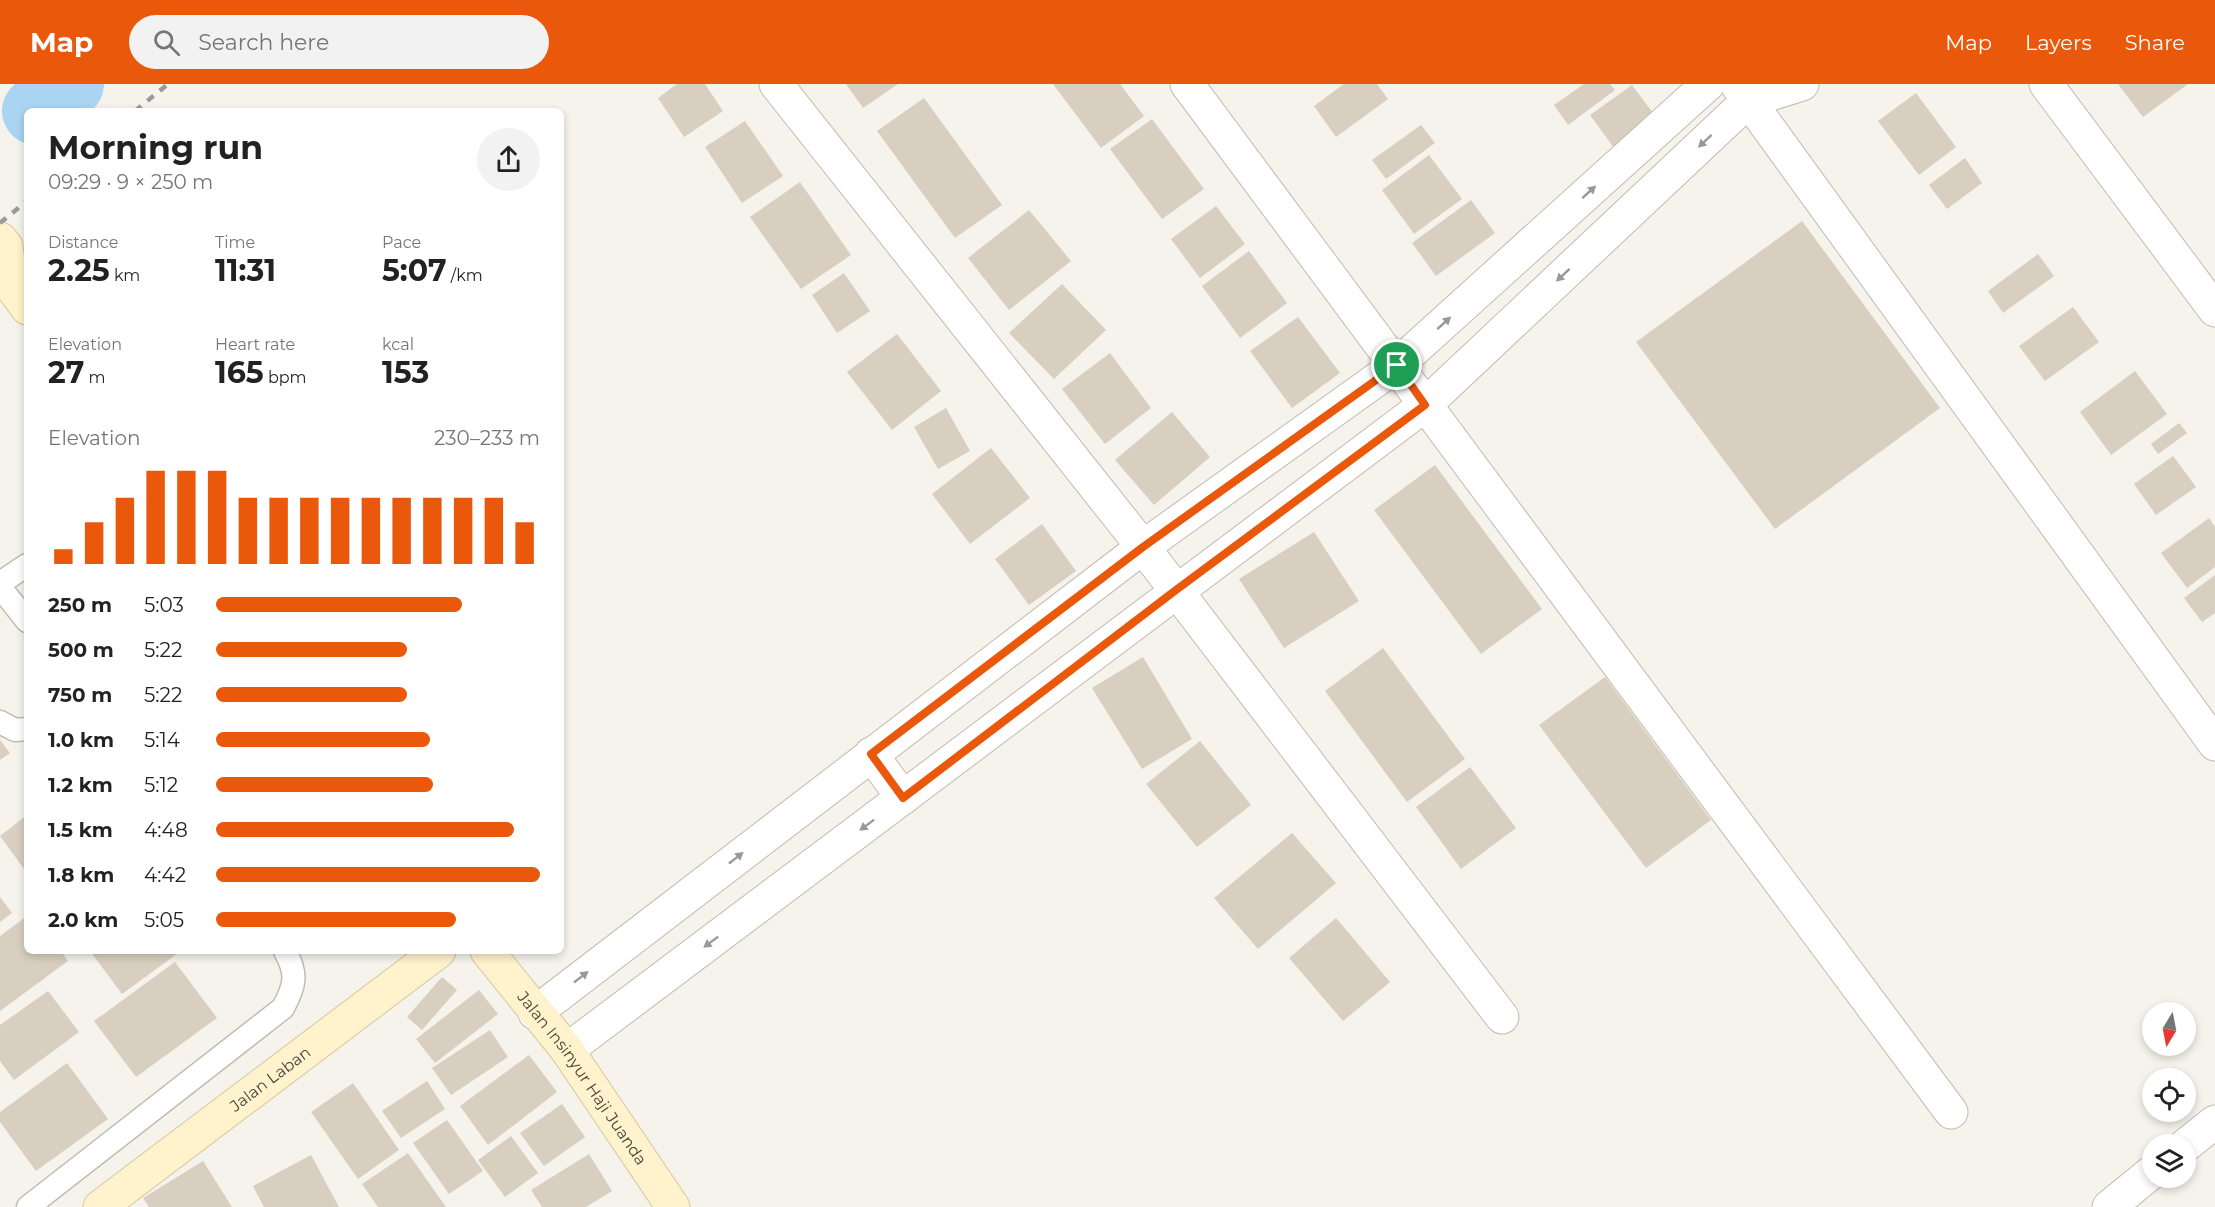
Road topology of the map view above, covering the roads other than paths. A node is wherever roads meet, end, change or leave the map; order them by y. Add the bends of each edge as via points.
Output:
1 (776, 84) edge
2 (1187, 84) edge
3 (1708, 84) edge
4 (1802, 84) edge
5 (2049, 85) edge
6 (1742, 93) edge
7 (0, 239) edge
8 (13, 292) edge
9 (2215, 310) edge
10 (1397, 365) junction
11 (1425, 405) junction
12 (1143, 547) junction
13 (24, 567) edge
14 (0, 585) edge
15 (1176, 590) junction
16 (24, 617) edge
17 (0, 722) edge
18 (24, 729) edge
19 (2215, 744) edge
20 (871, 754) junction
21 (903, 798) junction
22 (286, 954) edge
23 (435, 954) edge
24 (489, 954) edge
25 (535, 1012) junction
26 (1502, 1017) dead end
27 (567, 1050) junction
28 (1951, 1112) dead end
29 (2215, 1122) edge
30 (2196, 1137) edge
31 (2142, 1180) edge
32 (28, 1207) edge
33 (100, 1207) edge
34 (673, 1207) edge
35 (2109, 1207) edge

1 - 12 street
2 - 10 street
10 -> 3 street
4 - 6 street
5 - 9 street
6 -> 11 street
6 - 19 street
7 - 8 street via 6,246
10 - 11 street
10 - 12 street
11 - 15 street
11 - 28 street
12 - 15 street
12 - 20 street
13 - 14 lane
14 - 16 lane
15 - 21 street
15 - 26 street
17 - 18 lane via 15,730
20 - 21 street
25 -> 20 street
21 -> 27 street
22 - 32 lane via 294,981 283,1008
23 - 33 street, Jalan Laban
24 - 25 street, Jalan Insinyur Haji Juanda
25 - 27 street, Jalan Insinyur Haji Juanda
27 - 34 street, Jalan Insinyur Haji Juanda
29 - 30 street
31 - 35 street

